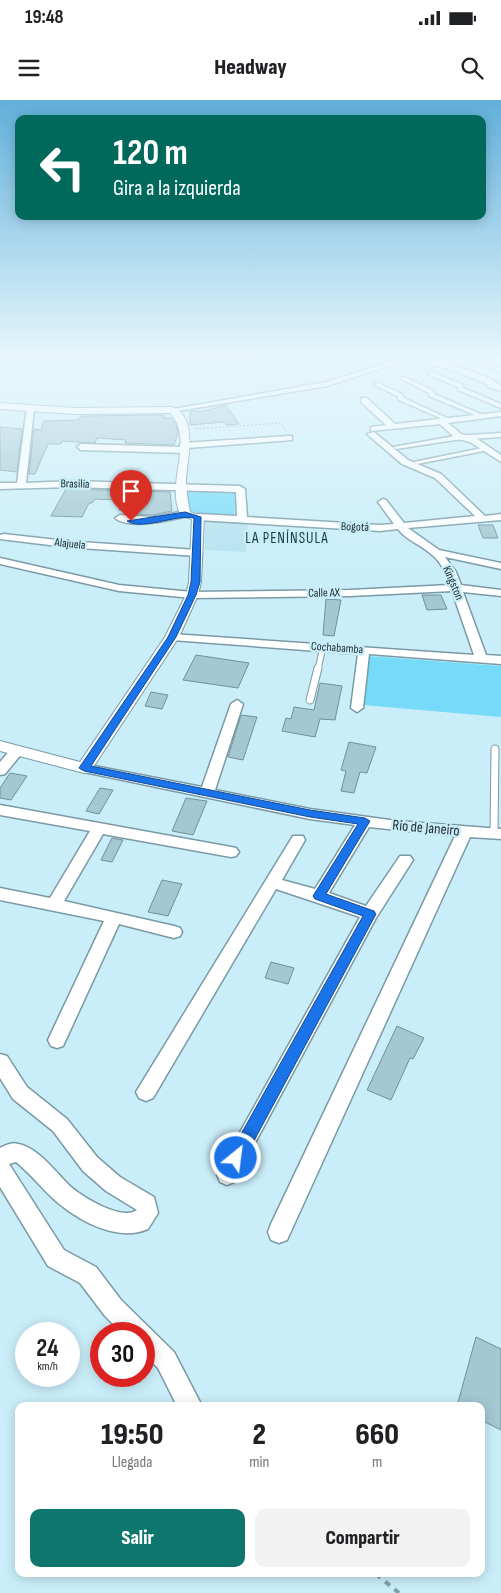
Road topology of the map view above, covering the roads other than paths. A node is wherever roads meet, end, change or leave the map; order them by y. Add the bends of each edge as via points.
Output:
1 (28, 430) edge
2 (185, 430) edge
3 (377, 430) edge
4 (451, 430) edge
5 (501, 435) edge
6 (290, 438) dead end
7 (466, 439) junction
8 (396, 447) dead end
9 (82, 448) dead end
10 (183, 448) junction
11 (487, 449) junction
12 (501, 459) edge
13 (417, 462) dead end
14 (21, 484) junction
15 (0, 486) edge
16 (181, 488) junction
17 (383, 502) dead end
18 (191, 516) junction
19 (501, 517) edge
20 (120, 518) dead end
21 (242, 519) junction
22 (483, 519) junction
23 (402, 528) junction
24 (4, 537) dead end
25 (436, 552) junction
26 (197, 553) junction
27 (0, 561) edge
28 (501, 566) edge
29 (456, 588) junction
30 (501, 593) edge
31 (192, 595) junction
32 (172, 637) junction
33 (323, 647) junction
34 (364, 650) junction
35 (481, 658) junction
36 (501, 660) edge
37 (310, 700) dead end
38 (238, 704) dead end
39 (357, 708) dead end
40 (0, 746) edge
41 (495, 749) dead end
42 (16, 752) junction
43 (84, 768) junction
44 (0, 771) edge
45 (207, 793) junction
46 (0, 810) edge
47 (365, 821) junction
48 (100, 827) junction
49 (464, 832) junction
50 (498, 834) edge
51 (298, 840) dead end
52 (231, 852) dead end
53 (405, 860) dead end
54 (274, 882) junction
55 (0, 894) edge
56 (319, 896) junction
57 (53, 906) junction
58 (370, 914) junction
59 (114, 917) junction
60 (174, 932) dead end
61 (57, 1040) dead end
62 (0, 1062) edge
63 (146, 1092) dead end
64 (0, 1161) edge
65 (0, 1169) edge
66 (227, 1175) dead end
67 (279, 1232) dead end
68 (128, 1322) edge
69 (155, 1349) edge
70 (188, 1402) edge

1 - 14 street
2 - 10 street
3 - 22 street via 372,431 405,462 438,476
4 - 7 street
5 - 7 street
6 - 10 street
7 - 8 street
7 - 11 street
9 - 10 street
10 - 16 street
11 - 12 street
11 - 13 street
14 - 15 street, Brasilia
14 - 16 street, Brasilia
16 - 18 street
16 - 21 street, Brasilia via 240,489
17 - 23 street, Kingston
18 - 20 street, Bogotá via 150,521
18 - 21 street, Bogotá
18 - 26 street
19 - 22 street, Bogotá
21 - 23 street, Bogotá via 349,528
22 - 23 street, Bogotá
23 - 25 street, Kingston via 414,540
24 - 26 street, Alajuela
25 - 28 street
25 - 29 street, Kingston via 451,572
26 - 31 street
27 - 31 street, Calle AX via 119,588
29 - 30 street, Calle AX
29 - 31 street, Calle AX
29 - 35 street, Kingston
31 - 32 street
32 - 33 street, Cochabamba
32 - 43 street
33 - 34 street, Cochabamba
33 - 37 lane
34 - 35 street, Cochabamba
34 - 39 street
35 - 36 street, Cochabamba
38 - 45 street
40 - 42 street, Río de Janeiro
41 - 50 lane
42 - 43 street, Río de Janeiro
42 - 44 street
43 - 45 street, Río de Janeiro
45 - 47 street, Río de Janeiro via 310,814
46 - 48 street
47 - 49 street, Río de Janeiro
47 - 56 street
48 - 52 street
48 - 57 street
49 - 50 street, Río de Janeiro
49 - 67 street
51 - 54 street
53 - 58 street
54 - 56 street
54 - 63 street
55 - 57 street
56 - 58 street
57 - 59 street
58 - 66 street
59 - 60 street
59 - 61 street
62 - 64 street via 20,1093 60,1125 90,1164 113,1184 147,1204 146,1214 141,1222 121,1224 101,1218 65,1195 19,1153 1,1157
65 - 68 street via 56,1258 88,1275
69 - 70 street via 166,1360

